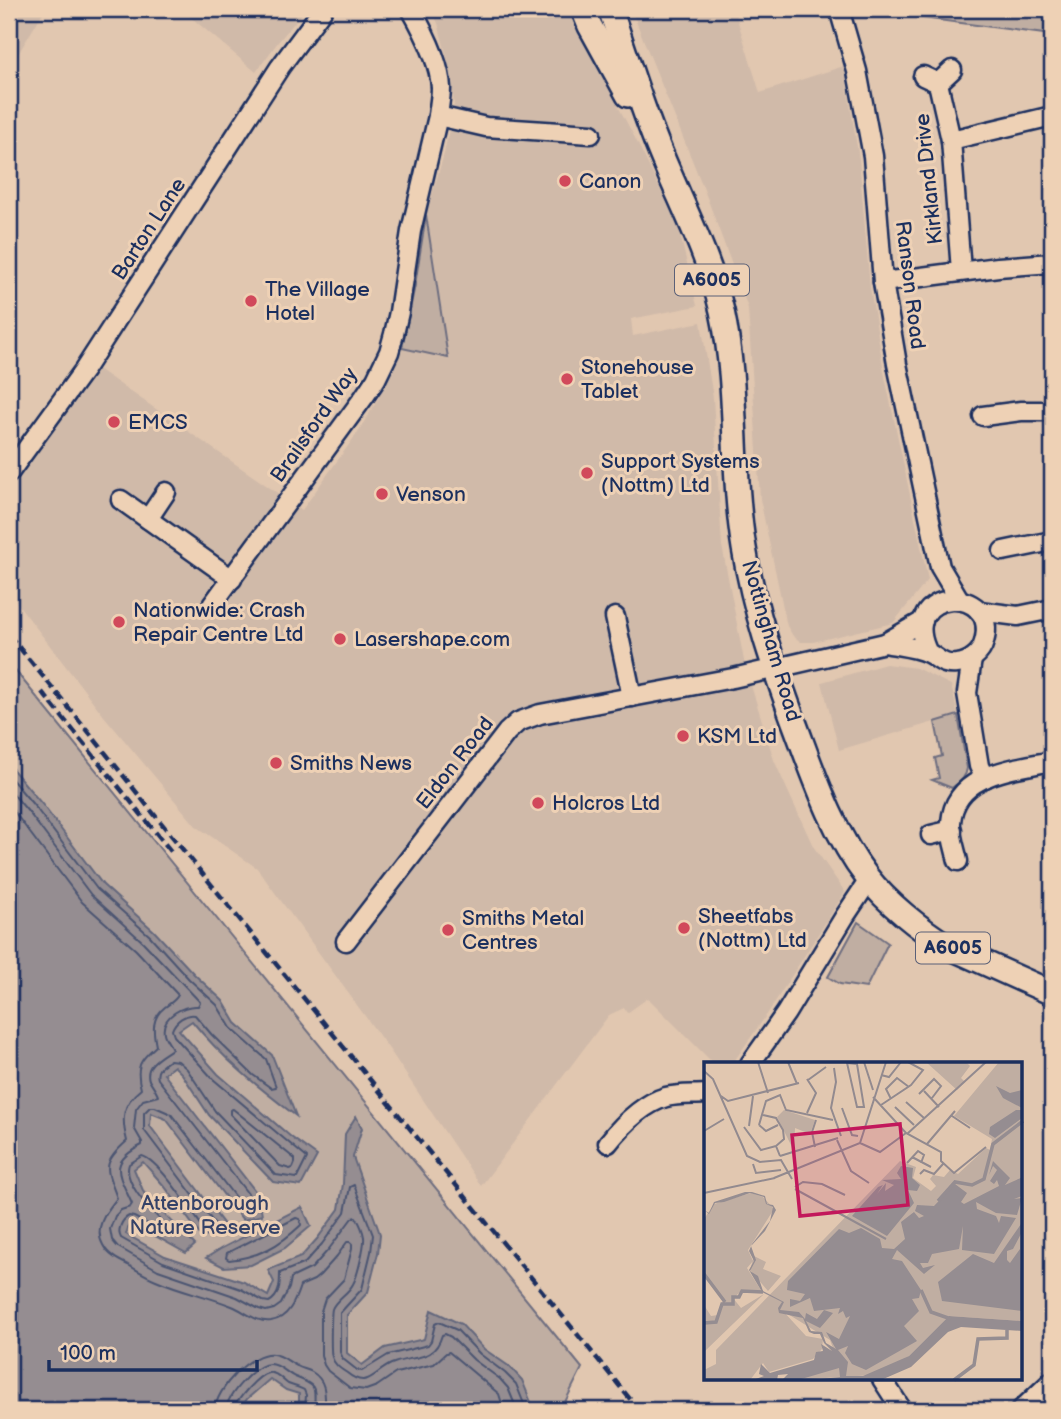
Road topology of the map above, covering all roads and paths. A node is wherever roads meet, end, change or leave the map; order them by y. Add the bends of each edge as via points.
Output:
1 (323, 9) edge
2 (411, 9) edge
3 (583, 9) edge
4 (610, 9) edge
5 (839, 9) edge
6 (953, 70) dead end
7 (438, 116) junction
8 (1052, 116) edge
9 (591, 134) dead end
10 (655, 140) junction
11 (951, 140) junction
12 (1052, 263) edge
13 (961, 271) junction
14 (883, 282) junction
15 (1052, 411) edge
16 (1003, 433) dead end
17 (9, 473) edge
18 (166, 492) dead end
19 (121, 500) dead end
20 (148, 519) junction
21 (1052, 541) edge
22 (1003, 551) dead end
23 (940, 567) junction
24 (232, 579) junction
25 (959, 599) junction
26 (212, 605) dead end
27 (934, 606) junction
28 (1052, 609) edge
29 (979, 611) junction
30 (1018, 616) junction
31 (615, 617) dead end
32 (923, 621) junction
33 (987, 634) junction
34 (885, 643) junction
35 (928, 653) junction
36 (972, 659) junction
37 (950, 665) junction
38 (775, 669) junction
39 (967, 693) junction
40 (632, 697) junction
41 (1052, 761) edge
42 (985, 778) junction
43 (951, 830) junction
44 (931, 835) dead end
45 (958, 861) dead end
46 (869, 880) junction
47 (346, 941) dead end
48 (1052, 993) edge
49 (751, 1062) edge
50 (704, 1094) edge
51 (608, 1143) dead end
52 (883, 1380) edge
53 (1052, 1381) edge
54 (902, 1410) edge
55 (1021, 1410) edge

1 - 17 street, Barton Lane via 280,67 84,370
2 - 7 street, Brailsford Way via 438,74
3 - 10 main road, Nottingham Road / A6005
4 - 10 main road, Nottingham Road / A6005
5 - 14 street, Ranson Road via 858,71 873,156
6 - 11 street, Kirkland Drive via 931,79
7 - 9 street via 486,127
7 - 24 street, Brailsford Way via 389,352 364,397
8 - 11 street
10 - 38 main road, Nottingham Road / A6005 via 701,245 721,310 744,548
11 - 13 street, Kirkland Drive
12 - 13 street
13 - 14 street
14 - 23 street, Ranson Road
15 - 16 street via 992,415
18 - 20 street
19 - 20 street
20 - 24 street
21 - 22 street
23 - 25 street, Ranson Road
23 - 27 street, Ranson Road
24 - 26 street, Brailsford Way
25 - 27 street
25 - 29 street, Ranson Road
27 - 32 street, Ranson Road
28 - 30 street
29 - 30 street
29 - 33 street
30 - 33 street
31 - 40 street
32 - 34 street, Ranson Road
32 - 35 street via 922,640
33 - 36 street via 983,648
34 - 35 street, Ranson Road
34 - 38 street, Ranson Road
35 - 37 street, Ranson Road
36 - 37 street
36 - 39 street
37 - 39 street
38 - 40 street, Eldon Road
38 - 46 main road, Nottingham Road / A6005 via 843,841
39 - 42 street
40 - 47 street, Eldon Road via 518,722
41 - 42 street
42 - 43 street via 959,796
43 - 44 street
43 - 45 street
46 - 48 main road, Nottingham Road / A6005 via 913,922 947,946
46 - 49 street
50 - 51 street via 650,1103
52 - 54 street
53 - 55 street

